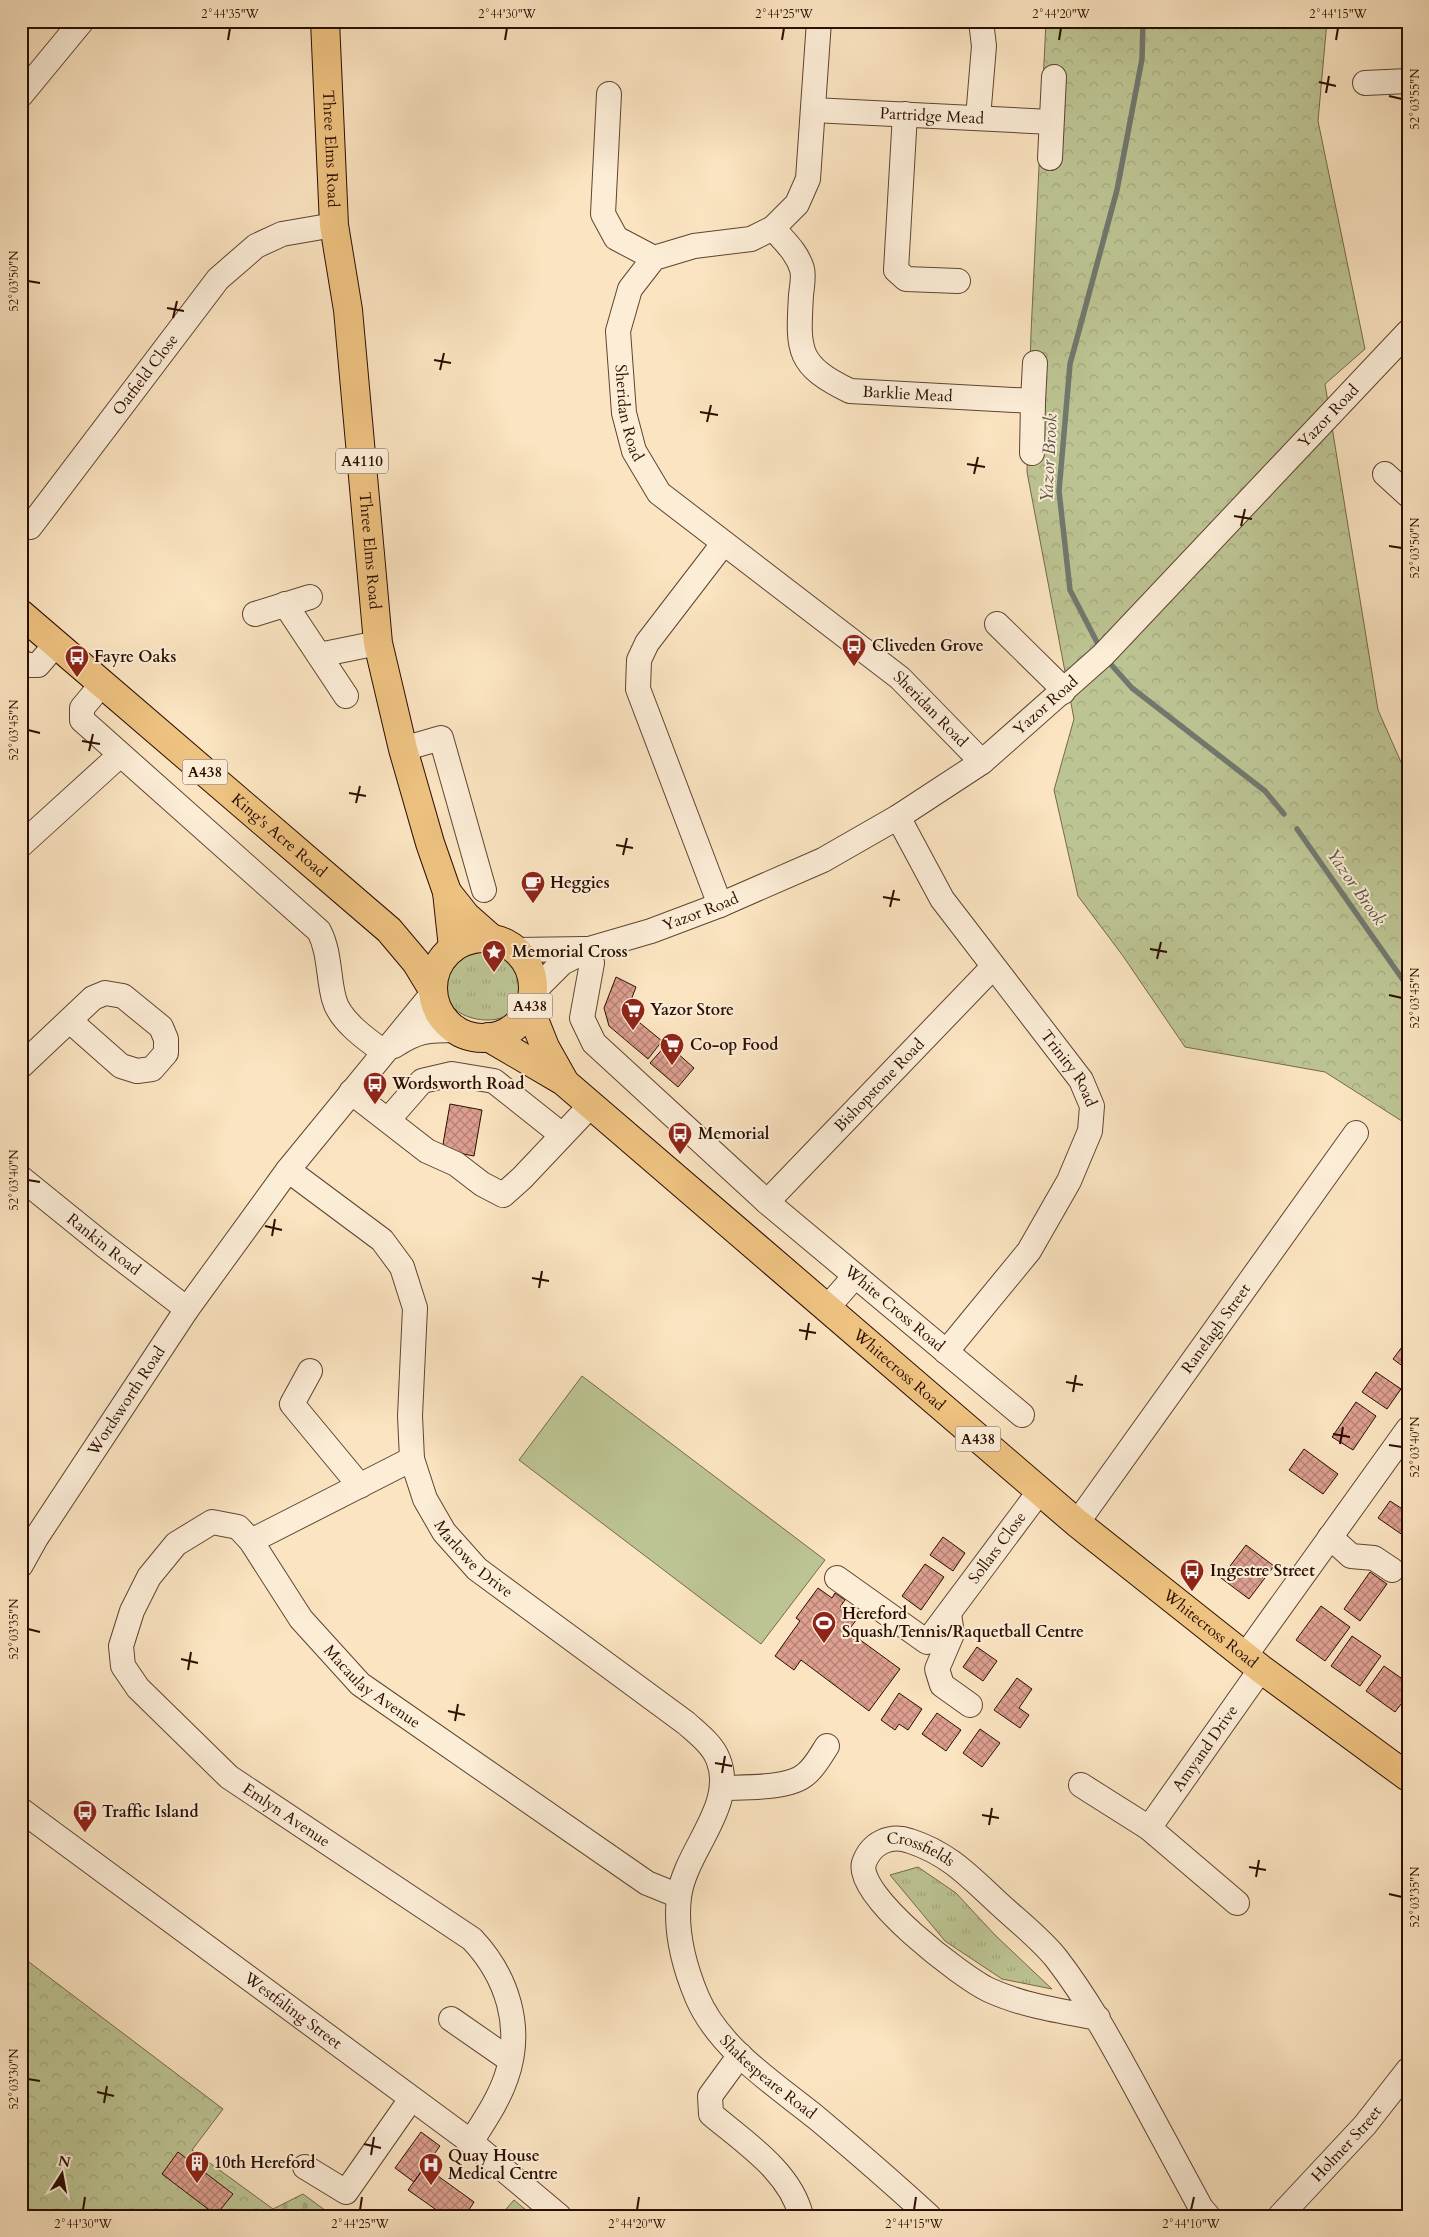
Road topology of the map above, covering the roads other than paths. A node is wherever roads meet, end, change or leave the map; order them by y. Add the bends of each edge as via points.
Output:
1 (82, 21) edge
2 (325, 21) edge
3 (819, 21) edge
4 (981, 21) edge
5 (1054, 78) dead end
6 (1408, 81) edge
7 (1365, 83) dead end
8 (609, 94) dead end
9 (21, 95) edge
10 (813, 110) junction
11 (905, 114) junction
12 (978, 118) junction
13 (1051, 122) junction
14 (1050, 158) dead end
15 (334, 225) junction
16 (773, 228) junction
17 (654, 258) junction
18 (958, 281) dead end
19 (1408, 332) edge
20 (1035, 363) dead end
21 (1034, 401) junction
22 (1032, 453) dead end
23 (1385, 474) dead end
24 (1408, 495) edge
25 (30, 528) dead end
26 (723, 544) junction
27 (310, 597) dead end
28 (285, 604) junction
29 (21, 614) edge
30 (255, 614) dead end
31 (997, 624) dead end
32 (378, 643) junction
33 (56, 644) junction
34 (319, 655) junction
35 (21, 661) edge
36 (102, 684) junction
37 (1063, 692) junction
38 (346, 696) dead end
39 (403, 749) junction
40 (120, 755) junction
41 (982, 762) junction
42 (898, 817) junction
43 (21, 844) edge
44 (484, 890) dead end
45 (447, 892) junction
46 (720, 904) junction
47 (389, 930) junction
48 (504, 944) junction
49 (589, 949) junction
50 (450, 950) junction
51 (993, 967) junction
52 (433, 992) junction
53 (531, 999) junction
54 (70, 1021) dead end
55 (456, 1030) junction
56 (488, 1037) junction
57 (384, 1052) junction
58 (21, 1065) edge
59 (563, 1081) junction
60 (351, 1092) junction
61 (591, 1105) junction
62 (388, 1120) junction
63 (1356, 1133) dead end
64 (562, 1135) junction
65 (288, 1170) junction
66 (21, 1178) edge
67 (767, 1202) junction
68 (855, 1276) junction
69 (827, 1308) junction
70 (187, 1309) junction
71 (946, 1352) junction
72 (310, 1371) dead end
73 (1022, 1415) dead end
74 (1408, 1429) edge
75 (412, 1459) junction
76 (360, 1486) junction
77 (1039, 1492) junction
78 (1077, 1523) junction
79 (1330, 1537) junction
80 (251, 1541) junction
81 (21, 1565) edge
82 (1392, 1570) dead end
83 (837, 1578) dead end
84 (949, 1614) junction
85 (1253, 1663) junction
86 (970, 1705) dead end
87 (827, 1746) dead end
88 (1408, 1777) edge
89 (1081, 1785) dead end
90 (723, 1788) junction
91 (21, 1810) edge
92 (1149, 1828) junction
93 (679, 1896) junction
94 (1237, 1903) dead end
95 (1098, 2018) junction
96 (451, 2019) dead end
97 (740, 2055) junction
98 (510, 2060) junction
99 (1408, 2070) edge
100 (411, 2099) junction
101 (471, 2142) junction
102 (305, 2167) dead end
103 (559, 2216) edge
104 (801, 2216) edge
105 (929, 2216) edge
106 (1208, 2216) edge
107 (1280, 2216) edge

1 - 9 street
2 - 15 main road, Three Elms Road / A4110
3 - 10 street
4 - 12 street via 984,46
5 - 13 street
6 - 7 street
8 - 17 street via 603,214 616,238
10 - 11 street, Partridge Mead
10 - 16 street via 808,179 797,204
11 - 12 street, Partridge Mead
11 - 18 street via 896,270 906,278
12 - 13 street, Partridge Mead
13 - 14 street
15 - 25 street, Oatfield Close via 282,234 256,246 218,279
15 - 32 main road, Three Elms Road / A4110 via 348,310
16 - 17 street via 751,239 694,246
16 - 21 street, Barklie Mead via 796,254 803,270 799,340 809,364 824,378 850,390
17 - 26 street, Sheridan Road via 630,289 618,331 624,413 634,451 659,493
19 - 37 street, Yazor Road via 1103,655
20 - 21 street
21 - 22 street
23 - 24 street
26 - 41 street, Sheridan Road via 900,678
26 - 46 street via 647,643 639,660 638,689
27 - 28 street
28 - 30 street
28 - 34 street
29 - 33 main road, King's Acre Road / A438
31 - 37 street
32 - 34 street
32 - 39 main road, Three Elms Road / A4110
33 - 35 street via 38,665 26,665
33 - 36 main road, King's Acre Road / A438
34 - 38 street
36 - 40 street via 82,708 82,720
36 - 47 main road, King's Acre Road / A438
37 - 41 street, Yazor Road
39 - 44 street via 441,738
39 - 45 main road, Three Elms Road / A4110
40 - 43 street
40 - 57 street via 319,931 324,941 334,1002 362,1037
41 - 42 street, Yazor Road
42 - 46 street, Yazor Road via 823,860
42 - 51 street, Trinity Road via 942,899
45 - 48 main road, Three Elms Road / A4110 via 466,916
45 - 50 main road, Three Elms Road / A4110
46 - 49 street, Yazor Road via 651,931
47 - 50 main road, King's Acre Road / A438 via 418,945
47 - 52 main road, King's Acre Road / A438 via 416,962
48 - 49 street, Yazor Road
48 - 50 main road via 478,938
48 - 53 main road, A438 via 530,968
49 - 53 street, Yazor Road via 562,964
49 - 67 street, White Cross Road via 592,963 582,1018 594,1042
50 - 52 main road via 436,969
51 - 67 street, Bishopstone Road
51 - 71 street, Trinity Road via 1080,1080 1092,1106 1090,1132 1070,1181 1029,1251
52 - 55 main road, A438 via 444,1018
52 - 57 street, Wordsworth Road
53 - 56 main road, A438 via 518,1024 503,1034
53 - 59 main road, Whitecross Road / A438 via 545,1047
54 - 58 street
55 - 56 main road, A438 via 470,1036
55 - 57 street, Wordsworth Road via 430,1030 412,1035
56 - 59 main road, Whitecross Road / A438
57 - 60 street, Wordsworth Road
59 - 61 main road, Whitecross Road / A438
60 - 62 street
60 - 65 street, Wordsworth Road
61 - 64 street
61 - 69 main road, Whitecross Road / A438
62 - 64 street via 422,1081 452,1074 494,1081
62 - 64 street via 426,1151 456,1164 503,1195
63 - 78 street, Ranelagh Street
65 - 70 street, Wordsworth Road
65 - 75 street, Marlowe Drive via 382,1240 402,1267 415,1308 410,1416
66 - 70 street, Rankin Road
67 - 68 street, White Cross Road
68 - 69 street
68 - 71 street, White Cross Road
69 - 77 main road, Whitecross Road / A438
70 - 81 street, Wordsworth Road
71 - 73 street, White Cross Road
72 - 76 street via 292,1404
74 - 79 street
75 - 76 street
75 - 90 street, Marlowe Drive via 425,1499 444,1532 477,1569 686,1722 706,1741 718,1759
76 - 80 street
77 - 78 main road, Whitecross Road / A438
77 - 84 street, Sollars Close
78 - 85 main road, Whitecross Road / A438
79 - 82 street via 1351,1556 1374,1558
79 - 85 street
80 - 93 street, Macaulay Avenue via 301,1619 360,1684 647,1883
80 - 98 street, Emlyn Avenue via 238,1528 212,1522 176,1544 149,1577 132,1611 120,1646 123,1666 138,1688 229,1777 472,1939 488,1956 509,1998 513,2039
83 - 84 street, Sollars Close via 927,1642
84 - 86 street via 952,1634 938,1668 942,1685
85 - 88 main road, Whitecross Road / A438
85 - 92 street, Amyand Drive
87 - 90 street via 807,1774 798,1780
89 - 92 street
90 - 93 street, Marlowe Drive via 716,1813 690,1859
91 - 100 street, Westfaling Street
92 - 94 street
93 - 97 street, Shakespeare Road via 682,1954 697,1998
95 - 95 street, Crossfields via 1034,2006 988,1989 942,1960 898,1921 866,1882 863,1866 870,1850 884,1840 901,1838 932,1848 962,1869 1055,1957
95 - 106 street, Crossfields
96 - 98 street
97 - 104 street via 710,2096 711,2114 783,2178 797,2199
97 - 105 street, Shakespeare Road via 878,2169
98 - 101 street, Emlyn Avenue via 492,2108
99 - 107 street, Holmer Street via 1364,2125
100 - 101 street, Westfaling Street
100 - 102 street via 346,2192
101 - 103 street, Westfaling Street

